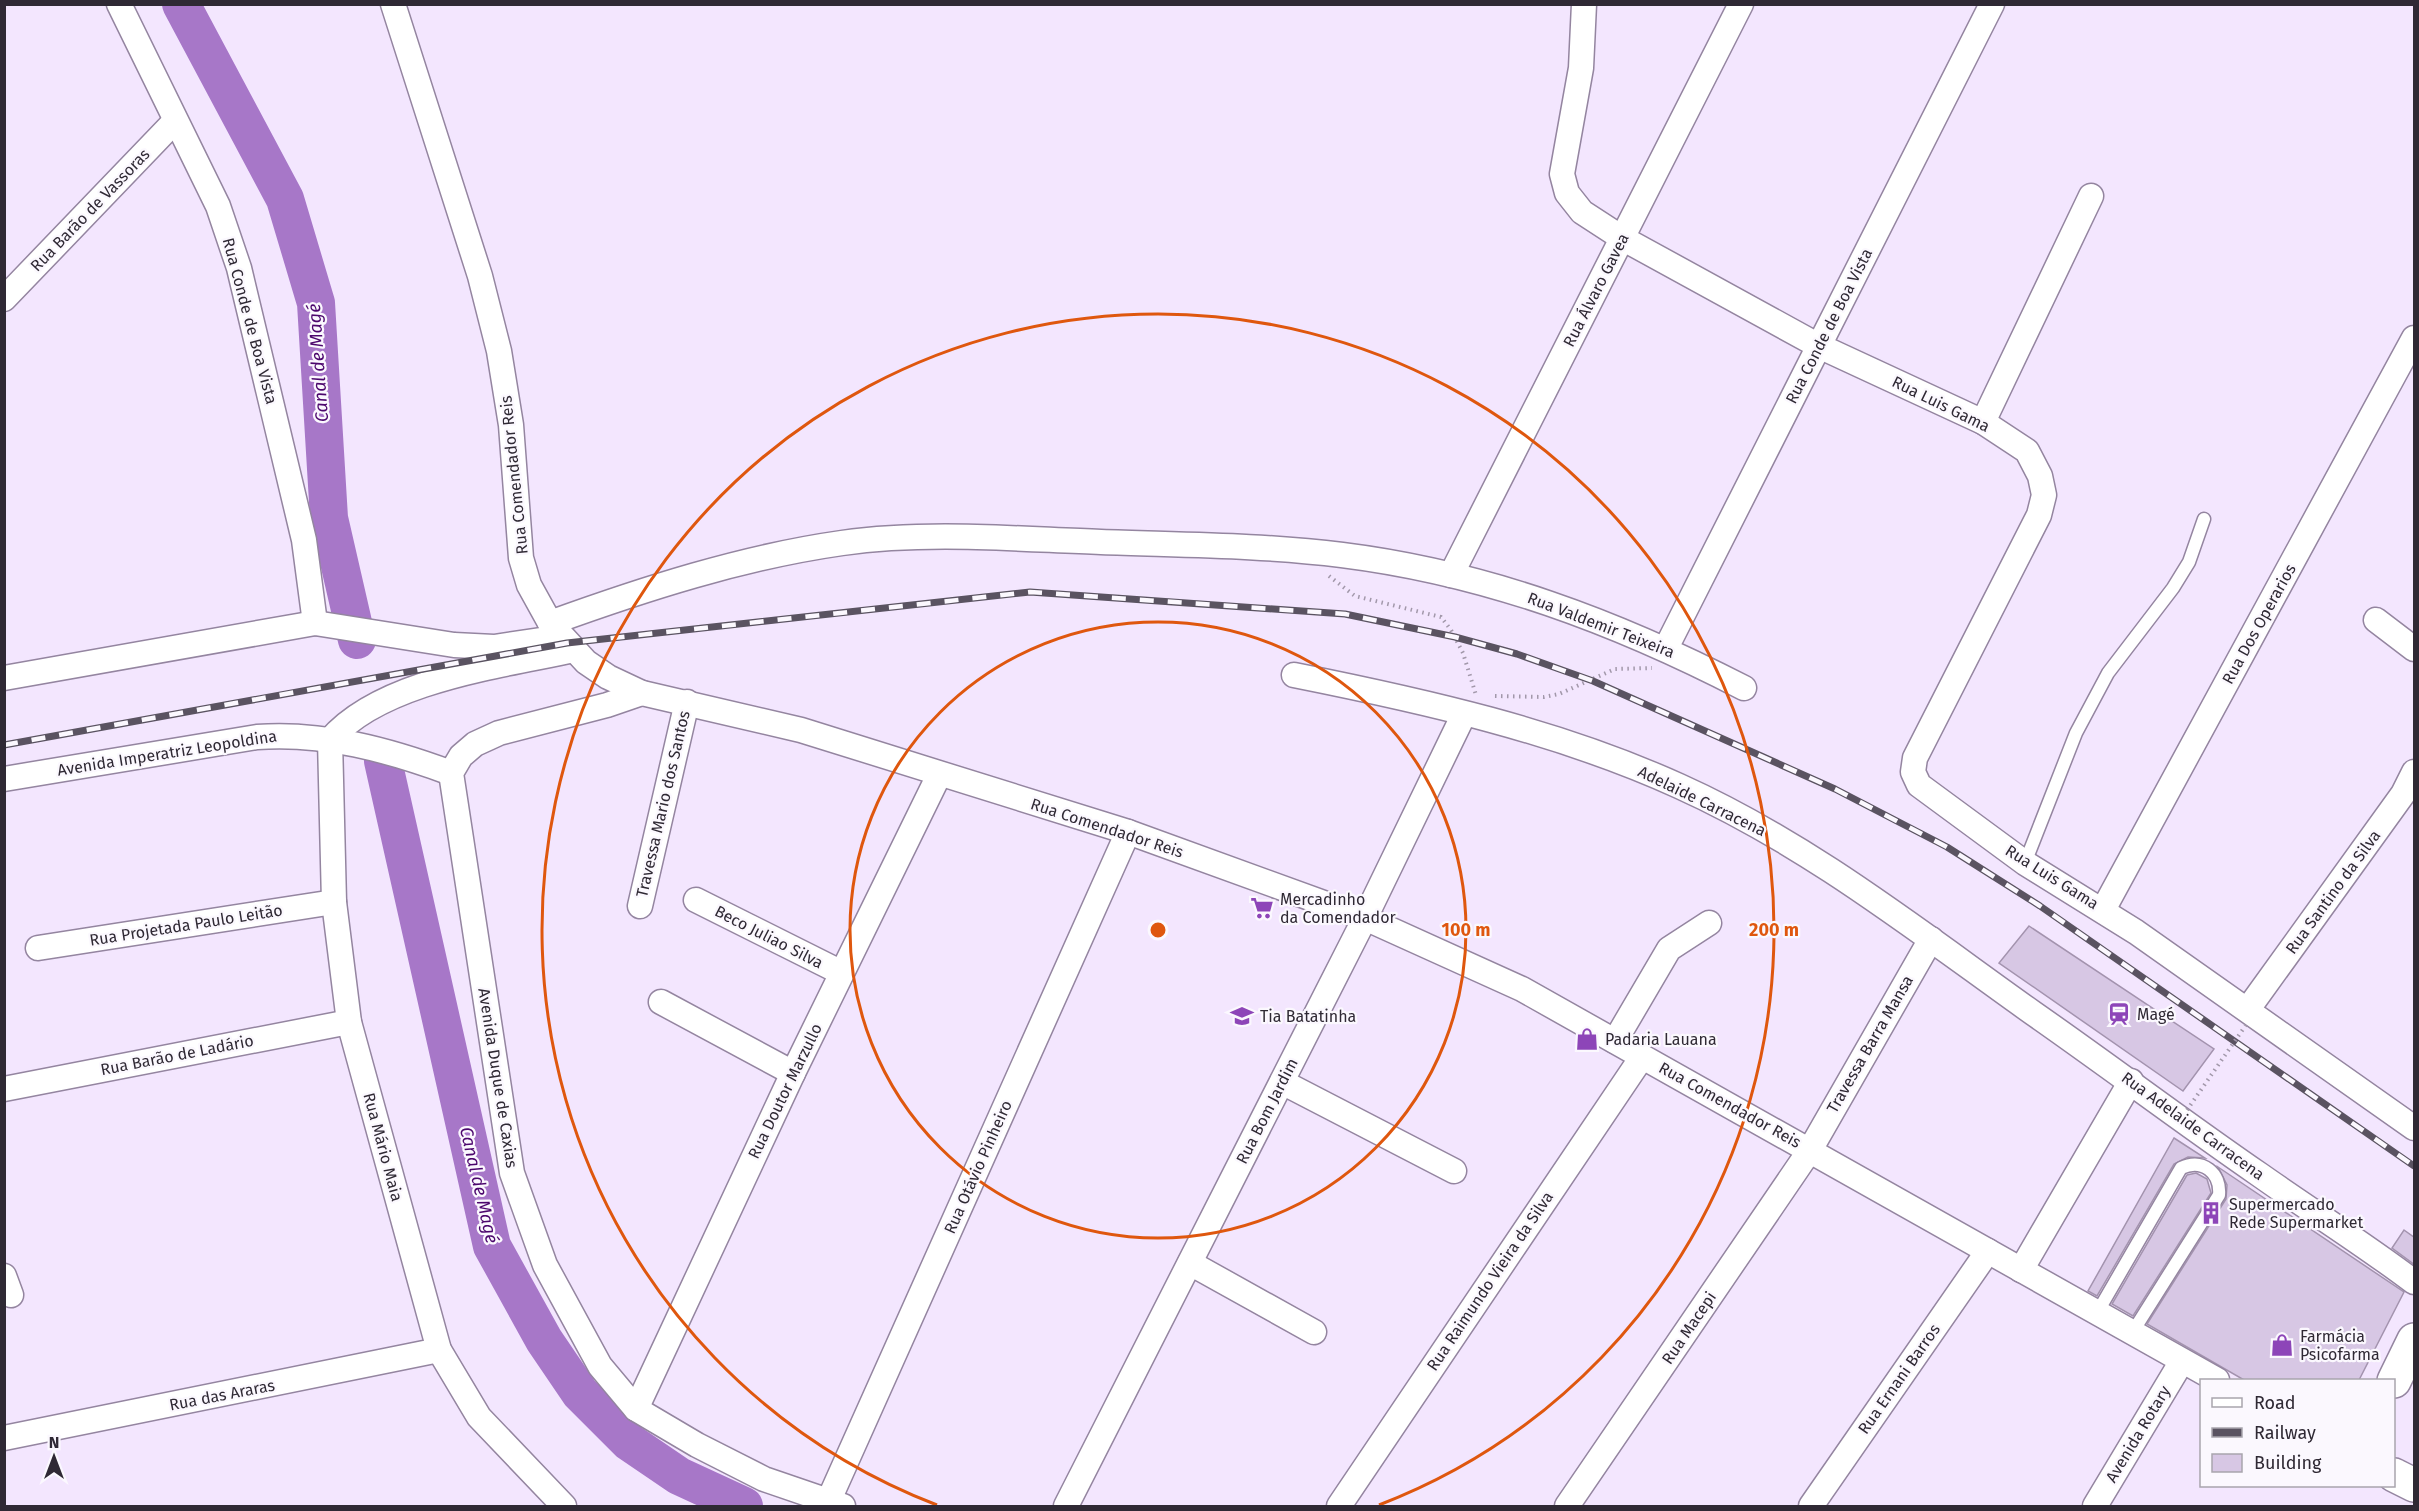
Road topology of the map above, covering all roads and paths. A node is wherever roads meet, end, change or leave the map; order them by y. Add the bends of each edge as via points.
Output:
1 (119, 4) edge
2 (393, 4) edge
3 (1584, 4) edge
4 (1742, 4) edge
5 (1992, 4) edge
6 (175, 121) junction
7 (2091, 196) dead end
8 (1622, 238) junction
9 (4, 298) edge
10 (2415, 338) edge
11 (1819, 346) junction
12 (1983, 422) junction
13 (2204, 519) dead end
14 (1301, 552) junction
15 (1451, 575) junction
16 (2376, 620) dead end
17 (315, 622) junction
18 (562, 637) junction
19 (1666, 648) junction
20 (2415, 649) edge
21 (1294, 675) dead end
22 (4, 678) edge
23 (1744, 688) dead end
24 (642, 693) junction
25 (687, 702) junction
26 (1470, 704) junction
27 (330, 740) junction
28 (2415, 772) edge
29 (451, 773) junction
30 (939, 775) junction
31 (4, 778) edge
32 (2409, 800) edge
33 (1128, 832) junction
34 (2025, 863) junction
35 (696, 900) dead end
36 (334, 902) junction
37 (640, 906) dead end
38 (2103, 910) junction
39 (1365, 918) junction
40 (1709, 923) dead end
41 (1931, 939) junction
42 (38, 948) dead end
43 (842, 973) junction
44 (661, 1002) dead end
45 (2031, 1012) joint
46 (2248, 1016) junction
47 (349, 1022) junction
48 (1615, 1041) junction
49 (1642, 1057) junction
50 (793, 1073) junction
51 (2131, 1081) junction
52 (1282, 1082) junction
53 (4, 1089) edge
54 (2187, 1110) dead end
55 (2415, 1128) edge
56 (1810, 1150) junction
57 (1454, 1171) dead end
58 (1988, 1251) junction
59 (1190, 1263) junction
60 (2021, 1270) junction
61 (2415, 1282) edge
62 (2097, 1313) junction
63 (1314, 1332) dead end
64 (2132, 1333) junction
65 (2415, 1340) edge
66 (439, 1350) junction
67 (2182, 1361) junction
68 (2215, 1379) edge
69 (2395, 1379) edge
70 (636, 1409) junction
71 (4, 1438) edge
72 (2395, 1475) edge
73 (2415, 1485) edge
74 (836, 1504) edge
75 (564, 1506) edge
76 (1066, 1506) edge
77 (1339, 1506) edge
78 (1567, 1506) edge
79 (1811, 1506) edge
80 (2095, 1506) edge

1 - 6 street, Rua Conde de Boa Vista
2 - 18 street, Rua Comendador Reis via 480,276 496,340 511,426 521,558 529,585
3 - 8 street, Rua Luis Gama via 1581,68 1562,174 1567,193 1581,212
4 - 8 street, Rua Álvaro Gavea
5 - 11 street, Rua Conde de Boa Vista
6 - 9 street, Rua Barão de Vassoras
6 - 17 street, Rua Conde de Boa Vista via 218,206 239,268 304,540
7 - 12 street
8 - 11 street, Rua Luis Gama
8 - 15 street, Rua Álvaro Gavea
10 - 38 street, Rua Dos Operarios
11 - 12 street, Rua Luis Gama
11 - 19 street, Rua Conde de Boa Vista
12 - 34 street, Rua Luis Gama via 2027,451 2040,476 2044,495 2039,515 1915,758 1912,772 1930,795
13 - 34 lane via 2189,562 2108,673 2076,733
14 - 15 street, Rua Valdemir Teixeira via 1376,560
14 - 18 street, Rua Valdemir Teixeira via 949,536 843,543 620,598
14 - 26 path via 1306,563 1355,596 1441,617 1447,622 1462,652
15 - 19 street, Rua Valdemir Teixeira via 1560,607
16 - 20 street
17 - 18 street via 431,643 494,647
17 - 22 street
18 - 24 street, Rua Comendador Reis via 608,677
18 - 27 street via 408,691 344,724
19 - 23 street, Rua Valdemir Teixeira
19 - 26 path via 1652,668 1615,669 1559,694
21 - 26 street, Adelaide Carracena
24 - 25 street, Rua Comendador Reis
24 - 29 street via 499,733 475,744 461,756
25 - 30 street, Rua Comendador Reis via 801,730
25 - 37 street, Travessa Mario dos Santos
26 - 39 street, Rua Bom Jardim
26 - 41 street, Adelaide Carracena via 1715,803 1851,883
27 - 29 street, Avenida Imperatriz Leopoldina via 414,759
27 - 31 street, Avenida Imperatriz Leopoldina via 300,735 258,737
27 - 36 street, Rua Mário Maia
28 - 32 street, Rua Santino da Silva
29 - 70 street, Avenida Duque de Caxias via 512,1173 545,1264 600,1366
30 - 33 street, Rua Comendador Reis
30 - 43 street, Rua Doutor Marzullo
32 - 46 street, Rua Santino da Silva
33 - 39 street, Rua Comendador Reis
33 - 74 street, Rua Otávio Pinheiro
34 - 38 street, Rua Luis Gama
35 - 43 street, Beco Juliao Silva
36 - 42 street, Rua Projetada Paulo Leitão
36 - 47 street, Rua Mário Maia
38 - 46 street, Rua Luis Gama
39 - 48 street, Rua Comendador Reis via 1522,989
39 - 52 street, Rua Bom Jardim
40 - 48 street via 1670,949
41 - 45 street, Adelaide Carracena
41 - 56 street, Travessa Barra Mansa
43 - 50 street, Rua Doutor Marzullo
44 - 50 street
45 - 51 street, Rua Adelaide Carracena
46 - 54 path, bridge
46 - 55 street, Rua Luis Gama
47 - 53 street, Rua Barão de Ladário
47 - 66 street, Rua Mário Maia
48 - 49 street, Rua Comendador Reis
49 - 56 street, Rua Comendador Reis
49 - 77 street, Rua Raimundo Vieira da Silva
50 - 70 street, Rua Doutor Marzullo
51 - 60 street
51 - 61 street, Rua Adelaide Carracena via 2260,1176
52 - 57 street
52 - 59 street, Rua Bom Jardim
56 - 58 street, Rua Comendador Reis
56 - 78 street, Rua Macepi
58 - 60 street, Rua Comendador Reis
58 - 79 street, Rua Ernani Barros
59 - 63 street
59 - 76 street, Rua Bom Jardim
60 - 62 street, Rua Comendador Reis
62 - 64 street, Rua Comendador Reis
62 - 64 lane via 2181,1168 2199,1164 2216,1175 2220,1182 2218,1195
64 - 67 street, Rua Comendador Reis
65 - 69 main road
66 - 71 street, Rua das Araras
66 - 75 street, Rua Mário Maia via 479,1417
67 - 68 street, Rua Comendador Reis
67 - 80 street, Avenida Rotary
70 - 74 street, Avenida Duque de Caxias via 764,1479
72 - 73 main road

